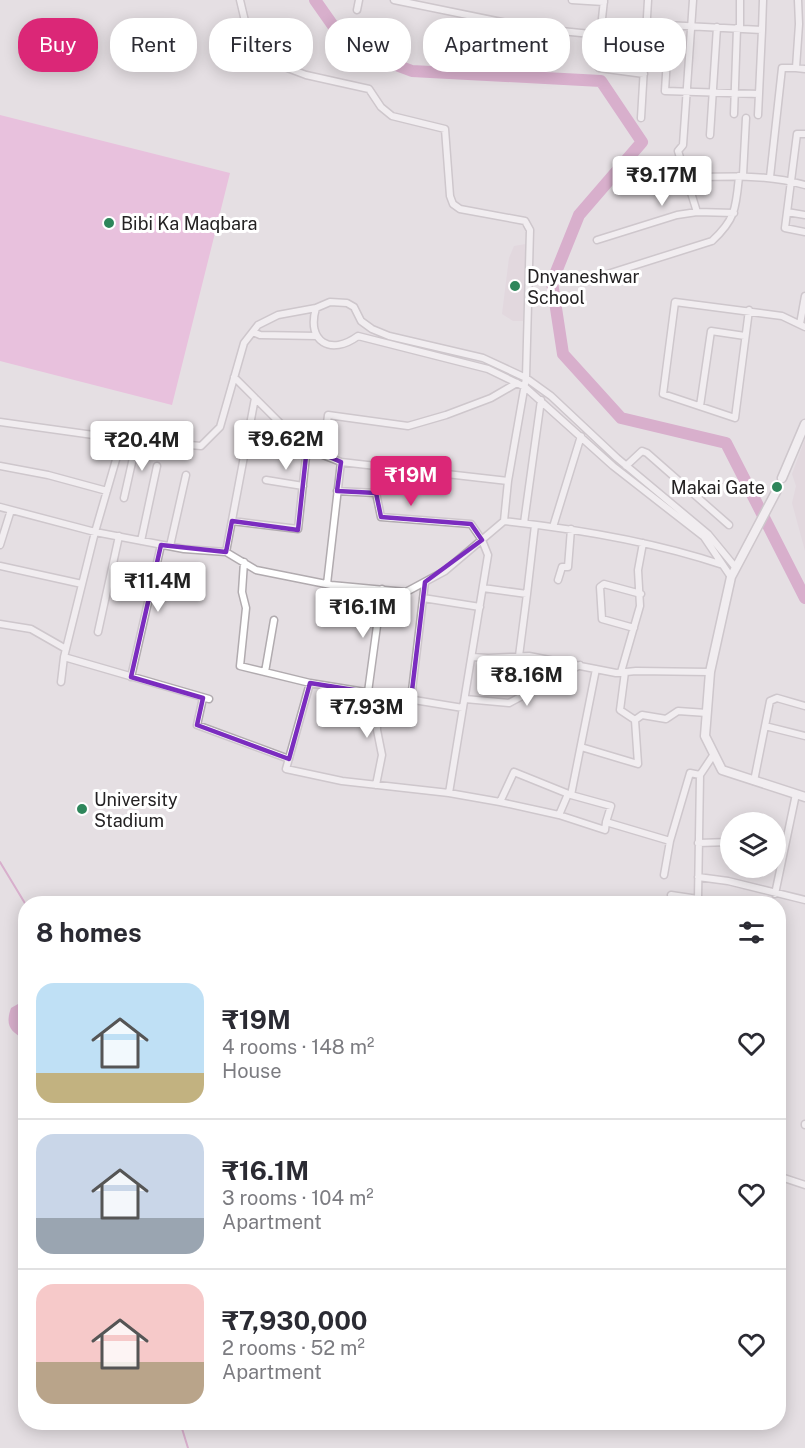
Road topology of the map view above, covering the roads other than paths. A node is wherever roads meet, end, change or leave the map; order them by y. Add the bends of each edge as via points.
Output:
1 (240, 0) edge
2 (359, 0) edge
3 (394, 0) edge
4 (572, 0) edge
5 (648, 0) edge
6 (693, 0) edge
7 (740, 0) edge
8 (763, 0) edge
9 (798, 0) edge
10 (604, 1) edge
11 (409, 2) edge
12 (357, 10) dead end
13 (602, 18) edge
14 (647, 18) edge
15 (802, 25) edge
16 (686, 26) edge
17 (692, 26) junction
18 (717, 27) junction
19 (739, 28) junction
20 (762, 30) junction
21 (582, 33) edge
22 (796, 68) junction
23 (805, 69) edge
24 (629, 72) edge
25 (666, 72) edge
26 (644, 74) joint
27 (687, 92) junction
28 (712, 93) junction
29 (735, 93) junction
30 (759, 94) junction
31 (734, 114) dead end
32 (758, 115) dead end
33 (641, 118) dead end
34 (746, 118) dead end
35 (805, 134) edge
36 (710, 135) dead end
37 (741, 175) junction
38 (770, 177) junction
39 (686, 178) junction
40 (791, 181) junction
41 (805, 185) edge
42 (697, 212) junction
43 (787, 212) junction
44 (734, 213) junction
45 (805, 215) edge
46 (805, 232) edge
47 (597, 240) dead end
48 (598, 277) dead end
49 (805, 296) edge
50 (316, 308) junction
51 (749, 310) junction
52 (361, 321) junction
53 (803, 326) edge
54 (253, 332) junction
55 (317, 336) junction
56 (358, 336) junction
57 (745, 336) junction
58 (234, 377) junction
59 (526, 378) junction
60 (516, 383) junction
61 (525, 387) junction
62 (255, 398) junction
63 (541, 400) junction
64 (700, 406) junction
65 (0, 422) edge
66 (805, 424) edge
67 (580, 436) junction
68 (122, 439) junction
69 (137, 440) junction
70 (307, 447) junction
71 (323, 455) junction
72 (341, 462) junction
73 (0, 466) edge
74 (157, 466) dead end
75 (626, 466) junction
76 (186, 476) dead end
77 (782, 478) dead end
78 (266, 480) dead end
79 (508, 481) junction
80 (303, 486) junction
81 (777, 490) dead end
82 (107, 491) junction
83 (338, 491) junction
84 (124, 498) dead end
85 (0, 507) edge
86 (11, 510) junction
87 (232, 521) junction
88 (504, 521) junction
89 (524, 524) junction
90 (535, 525) junction
91 (729, 525) dead end
92 (553, 527) junction
93 (571, 529) junction
94 (95, 532) junction
95 (119, 536) junction
96 (482, 540) junction
97 (141, 541) junction
98 (643, 543) junction
99 (161, 544) junction
100 (0, 545) edge
101 (170, 546) junction
102 (226, 552) junction
103 (244, 562) junction
104 (723, 565) junction
105 (0, 566) edge
106 (736, 568) junction
107 (731, 577) junction
108 (558, 580) dead end
109 (425, 582) junction
110 (82, 584) junction
111 (327, 584) junction
112 (483, 588) junction
113 (382, 590) junction
114 (527, 594) junction
115 (641, 594) junction
116 (423, 598) junction
117 (480, 607) junction
118 (274, 620) dead end
119 (0, 624) edge
120 (634, 628) junction
121 (98, 632) dead end
122 (66, 649) junction
123 (519, 656) junction
124 (64, 657) junction
125 (472, 657) junction
126 (580, 665) junction
127 (596, 669) junction
128 (265, 672) junction
129 (623, 672) junction
130 (710, 672) junction
131 (131, 677) junction
132 (61, 682) dead end
133 (310, 682) junction
134 (368, 692) junction
135 (377, 694) junction
136 (411, 699) junction
137 (465, 699) junction
138 (805, 706) edge
139 (463, 708) junction
140 (707, 713) junction
141 (635, 720) junction
142 (765, 726) junction
143 (805, 736) edge
144 (581, 747) junction
145 (714, 754) junction
146 (289, 759) junction
147 (700, 775) junction
148 (754, 781) junction
149 (376, 785) junction
150 (449, 793) junction
151 (796, 794) junction
152 (570, 795) junction
153 (805, 797) edge
154 (500, 802) junction
155 (559, 815) junction
156 (606, 822) junction
157 (670, 841) junction
158 (720, 842) edge
159 (698, 843) junction
160 (664, 875) dead end
161 (698, 877) junction
162 (775, 894) junction
163 (671, 895) dead end
164 (678, 896) edge
165 (698, 896) edge
166 (785, 896) edge
167 (786, 896) edge
168 (805, 900) edge
169 (786, 1179) edge
170 (805, 1185) edge

1 - 59 street via 254,55 306,75 369,89 392,116 445,129 453,204 525,221 530,230
2 - 12 street
3 - 11 street
4 - 10 street
5 - 14 street
6 - 17 street
7 - 19 street
8 - 20 street
9 - 15 street
10 - 13 street
11 - 21 street via 531,28
15 - 22 street
16 - 17 street
17 - 18 street
17 - 27 street
18 - 19 street
18 - 28 street
19 - 20 street
19 - 29 street
20 - 30 street
22 - 23 street
22 - 38 street via 782,68
24 - 26 street
25 - 27 street via 667,92
26 - 33 street
27 - 28 street
27 - 39 street via 678,152
28 - 29 street
28 - 36 street
29 - 30 street
29 - 31 street
30 - 32 street
34 - 37 street
35 - 40 street via 797,134
37 - 38 street
37 - 39 street
37 - 44 street
38 - 40 street
39 - 42 street
40 - 41 street
40 - 43 street
42 - 44 street
42 - 47 street
43 - 45 street
43 - 46 street via 784,228
44 - 48 street via 712,241
49 - 53 street
50 - 52 street via 330,302 347,303 354,307
50 - 54 street via 278,315
50 - 55 street via 313,323
51 - 53 street via 782,316
51 - 57 street
51 - 64 street via 675,302 663,394
52 - 56 street
52 - 59 street via 389,336 483,358
54 - 55 street
54 - 58 street via 244,343
55 - 56 street via 336,346
56 - 60 street via 488,369
57 - 64 street via 711,331
57 - 64 street via 735,418
58 - 62 street
58 - 69 street via 220,427 201,446
59 - 61 street
59 - 75 street via 551,396
60 - 61 street
60 - 71 street via 482,401 408,426 328,416
61 - 63 street
61 - 79 street
62 - 70 street
62 - 87 street
63 - 67 street
63 - 89 street
65 - 68 street
66 - 77 street
67 - 92 street
67 - 104 street via 704,537
68 - 69 street
68 - 82 street
69 - 84 street
70 - 71 street
70 - 80 street
71 - 72 street
72 - 79 street
72 - 83 street
73 - 82 street
74 - 97 street
75 - 91 street via 642,451 647,453
75 - 106 street via 708,534
76 - 101 street
78 - 80 street
79 - 88 street
80 - 87 street via 297,529
81 - 106 street
82 - 94 street
83 - 96 street via 376,493 381,517 471,524
83 - 111 street
85 - 86 street
86 - 94 street
86 - 100 street
87 - 102 street
88 - 89 street
88 - 96 street
89 - 90 street
90 - 92 street
90 - 114 street
92 - 93 street
93 - 98 street
93 - 108 street via 568,567 562,567
94 - 95 street
94 - 110 street
95 - 97 street
95 - 121 street
96 - 109 street via 445,571
96 - 112 street via 488,555
97 - 99 street
98 - 104 street
98 - 115 street via 638,570
99 - 101 street
99 - 131 street
101 - 102 street
102 - 103 street
103 - 111 street via 256,570
103 - 128 street via 242,592 246,608 240,666
104 - 107 street
105 - 110 street
106 - 107 street
107 - 130 street
109 - 113 street via 406,592
109 - 116 street
110 - 122 street
111 - 113 street
112 - 114 street
112 - 117 street
113 - 134 street
114 - 123 street
115 - 120 street
115 - 120 street via 600,586 602,618
116 - 117 street
116 - 136 street
117 - 125 street
118 - 128 street
119 - 122 street via 32,629
120 - 129 street
122 - 124 street
123 - 125 street
123 - 126 street
124 - 131 street
124 - 132 street
125 - 137 street
126 - 127 street
126 - 137 street via 509,703
127 - 129 street
127 - 144 street
128 - 133 street
129 - 130 street
129 - 141 street via 620,710
130 - 140 street
131 - 146 street via 206,698 197,725
133 - 134 street
133 - 146 street
134 - 135 street
135 - 136 street
135 - 149 street via 382,755
136 - 139 street
137 - 139 street
138 - 142 street via 774,698
139 - 150 street
140 - 141 street via 678,711 666,719 642,715
140 - 145 street via 705,736
141 - 144 street via 638,764
142 - 143 street
142 - 148 street
144 - 152 street
145 - 147 street
145 - 148 street via 722,770
146 - 149 street via 286,769
147 - 157 street via 690,774
147 - 159 street
148 - 151 street
149 - 150 street
150 - 154 street
151 - 153 street
151 - 162 street
152 - 154 street via 514,772
152 - 155 street
152 - 156 street via 611,806
154 - 155 street
155 - 156 street via 604,830
156 - 157 street
157 - 160 street
158 - 159 street
159 - 161 street
161 - 162 street
161 - 165 street
162 - 166 street
163 - 164 street
167 - 168 street
169 - 170 street

